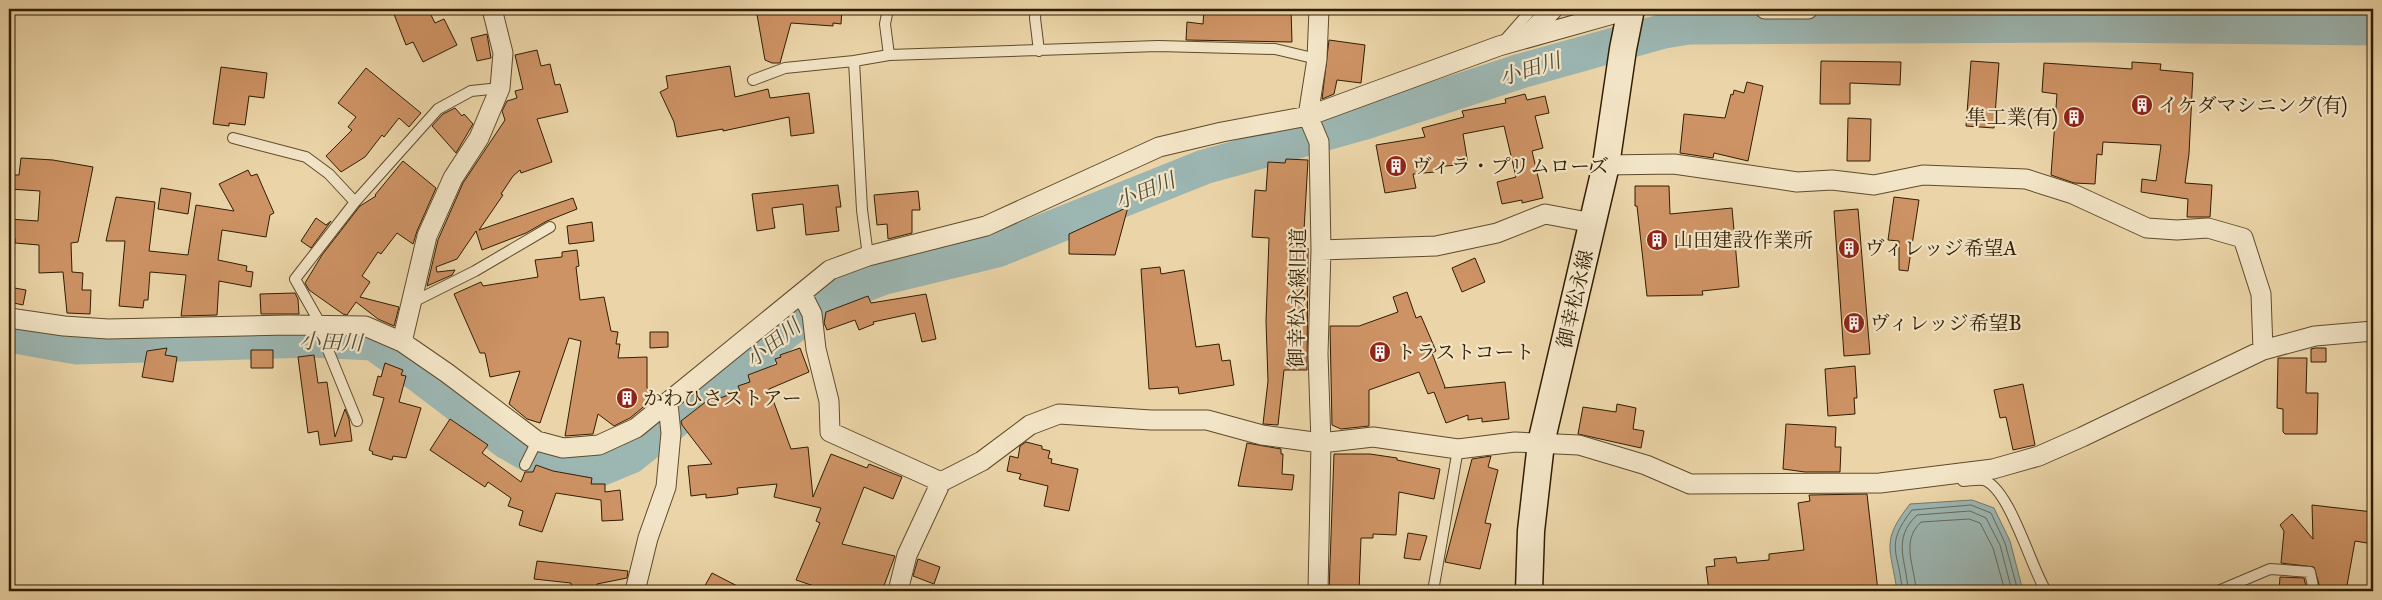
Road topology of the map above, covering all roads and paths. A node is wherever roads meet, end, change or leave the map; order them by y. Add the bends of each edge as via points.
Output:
1 (492, 9) edge
2 (888, 9) edge
3 (1036, 9) edge
4 (1319, 9) edge
5 (1532, 9) edge
6 (1553, 9) edge
7 (1765, 9) edge
8 (1808, 9) edge
9 (1630, 15) edge
10 (1523, 40) junction
11 (1499, 46) junction
12 (1039, 51) junction
13 (889, 55) junction
14 (1317, 59) junction
15 (854, 61) junction
16 (753, 80) dead end
17 (500, 88) junction
18 (1309, 118) junction
19 (233, 138) dead end
20 (1606, 165) junction
21 (355, 202) junction
22 (1593, 223) junction
23 (550, 227) dead end
24 (1321, 250) junction
25 (868, 256) junction
26 (806, 302) junction
27 (411, 303) junction
28 (9, 318) edge
29 (321, 327) junction
30 (2373, 331) edge
31 (402, 342) junction
32 (2263, 350) junction
33 (669, 408) junction
34 (358, 421) dead end
35 (536, 443) junction
36 (1321, 443) junction
37 (1541, 443) junction
38 (1458, 449) junction
39 (524, 465) dead end
40 (941, 482) junction
41 (1880, 483) junction
42 (635, 591) edge
43 (898, 591) edge
44 (1318, 591) edge
45 (1433, 591) edge
46 (1529, 591) edge
47 (2046, 591) edge
48 (2218, 591) edge
49 (2314, 591) edge

1 - 17 street via 503,52
2 - 13 lane via 885,24
3 - 12 lane
4 - 14 street
5 - 11 lane
6 - 10 street
7 - 8 street
9 - 10 street
9 - 20 main road, 御幸松永線
10 - 11 street
11 - 18 street
12 - 13 lane
12 - 14 lane via 1158,46 1275,49
13 - 15 lane
14 - 18 street
15 - 16 lane via 785,68
15 - 25 lane via 862,210
17 - 21 lane via 471,91 438,109
17 - 27 street via 479,138 453,178 427,236
18 - 24 street, 御幸松永線旧道 via 1319,142
18 - 25 street via 1222,132 1159,147 986,226
19 - 21 lane via 306,157 329,174
20 - 22 main road, 御幸松永線
20 - 32 street via 1674,164 1796,182 1832,180 1874,185 1923,175 2026,179 2073,194 2147,228 2208,228 2243,238 2261,294
21 - 29 lane via 295,279
22 - 24 street via 1545,214 1497,233 1436,246
22 - 37 main road, 御幸松永線
23 - 27 lane via 475,272
24 - 36 street, 御幸松永線旧道 via 1318,354
25 - 26 street via 830,270
26 - 33 street
26 - 40 street via 829,401 830,432
27 - 31 street
28 - 29 street via 108,329
29 - 31 street via 365,326
29 - 34 lane
30 - 32 street via 2315,336
31 - 35 street via 448,373
32 - 41 street via 2039,456 1992,469
33 - 35 street via 599,445 563,448
33 - 42 street via 671,433 666,487 648,538
35 - 39 lane
36 - 38 street via 1373,437
36 - 40 street via 1262,435 1206,420 1058,414 1030,425 982,461
36 - 44 street, 御幸松永線旧道
37 - 38 street via 1515,442
37 - 41 street via 1579,446 1646,465 1690,484
37 - 46 main road, 御幸松永線 via 1531,531
38 - 45 lane
40 - 43 street via 907,555
41 - 47 lane via 1983,480 1996,488
48 - 49 lane via 2270,569 2310,572

